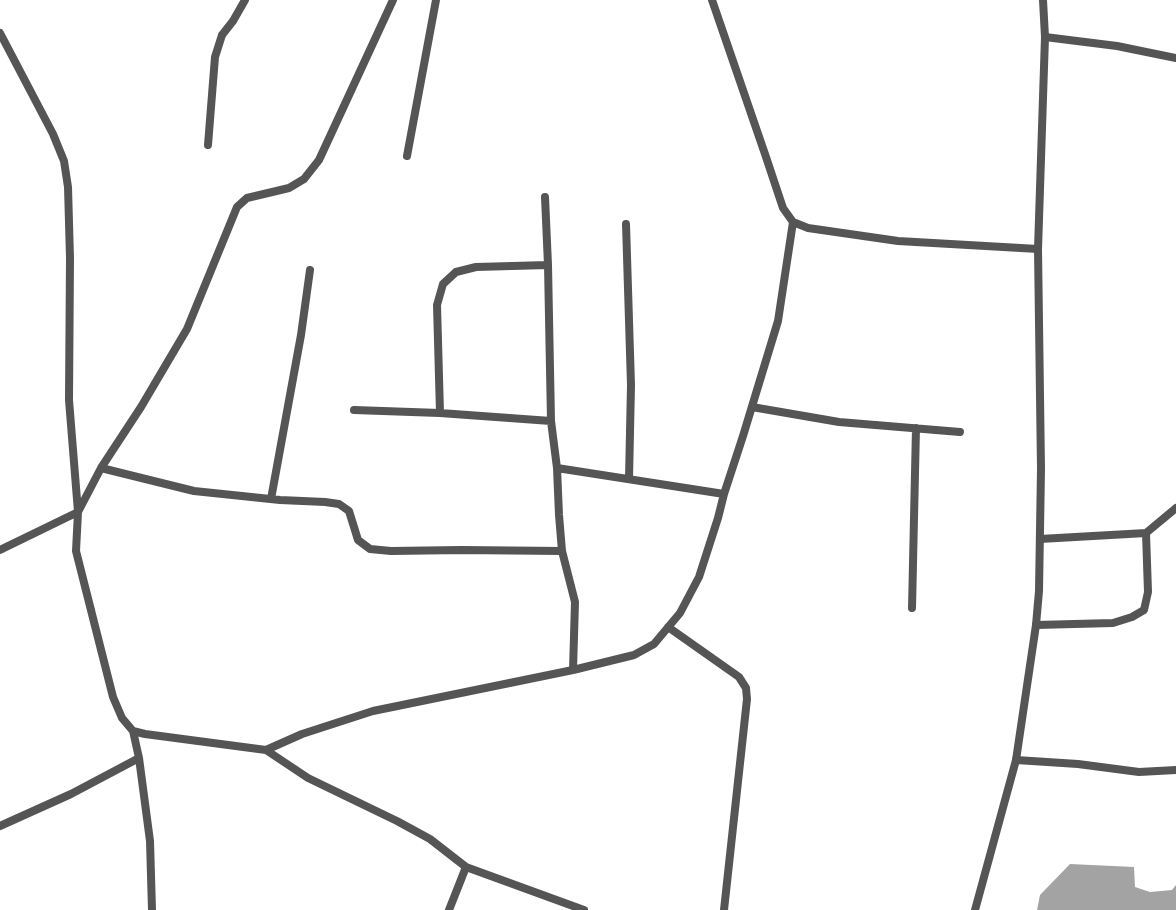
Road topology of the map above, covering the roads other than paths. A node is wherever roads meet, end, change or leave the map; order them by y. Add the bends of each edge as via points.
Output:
1 (245, 0) edge
2 (393, 0) edge
3 (436, 0) edge
4 (712, 0) edge
5 (1043, 0) edge
6 (0, 33) edge
7 (1045, 36) junction
8 (1176, 58) edge
9 (208, 145) dead end
10 (407, 156) dead end
11 (546, 197) dead end
12 (793, 222) junction
13 (626, 224) dead end
14 (1038, 249) junction
15 (548, 265) junction
16 (310, 270) dead end
17 (752, 407) junction
18 (354, 410) dead end
19 (440, 414) junction
20 (551, 421) junction
21 (916, 428) junction
22 (960, 432) dead end
23 (101, 468) junction
24 (557, 468) junction
25 (629, 479) junction
26 (724, 494) junction
27 (271, 499) junction
28 (1176, 508) edge
29 (78, 512) junction
30 (1146, 533) junction
31 (1040, 540) junction
32 (0, 550) edge
33 (562, 551) junction
34 (912, 608) dead end
35 (1036, 625) junction
36 (668, 627) junction
37 (573, 670) junction
38 (133, 731) junction
39 (266, 750) junction
40 (139, 758) junction
41 (1016, 760) junction
42 (1176, 770) edge
43 (0, 826) edge
44 (466, 867) junction
45 (152, 910) edge
46 (449, 910) edge
47 (584, 910) edge
48 (724, 910) edge
49 (975, 910) edge

1 - 9 street via 222,35 215,57
2 - 23 street via 319,160 304,179 289,188 247,198 237,207 187,329
3 - 10 street
4 - 12 street via 783,208
5 - 7 street
6 - 29 street via 53,134 64,161 68,187 70,258 69,400
7 - 8 street via 1117,46
7 - 14 street
11 - 15 street
12 - 14 street via 808,228 898,241
12 - 17 street via 778,321
13 - 25 street via 631,385
14 - 31 street
15 - 19 street via 476,267 456,272 443,284 437,305
15 - 20 street
16 - 27 street via 301,335
17 - 21 street via 839,422
17 - 26 street
18 - 19 street
19 - 20 street
20 - 24 street
21 - 22 street
21 - 34 street
23 - 27 street via 194,491
23 - 29 street
24 - 25 street
24 - 33 street
25 - 26 street
26 - 36 street via 699,577 680,613
27 - 33 street via 339,504 349,511 358,540 370,549
28 - 30 street
29 - 32 street
29 - 38 street via 78,559 113,697 122,718
30 - 31 street
30 - 35 street via 1148,592 1144,610 1113,624
31 - 35 street
33 - 37 street via 575,602
35 - 41 street
36 - 37 street via 654,644 634,656
36 - 48 street via 738,677 746,688 747,699
37 - 39 street via 373,711 302,734
38 - 39 street
38 - 40 street
39 - 44 street via 308,778 430,839
40 - 43 street via 71,794
40 - 45 street via 150,841
41 - 42 street via 1078,764 1139,772
41 - 49 street
44 - 46 street
44 - 47 street

